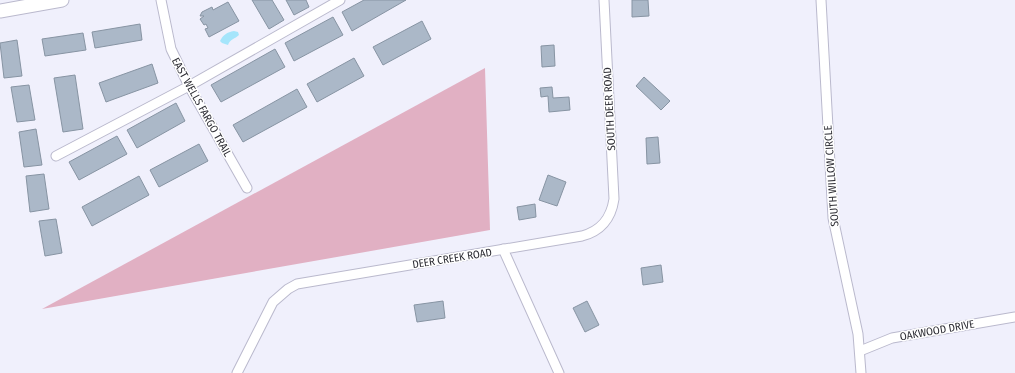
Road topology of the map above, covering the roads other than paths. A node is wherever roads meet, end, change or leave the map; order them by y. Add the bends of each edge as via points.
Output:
1 (62, 0) edge
2 (161, 0) edge
3 (340, 0) edge
4 (604, 0) edge
5 (821, 0) edge
6 (0, 11) edge
7 (188, 86) junction
8 (56, 156) dead end
9 (247, 188) dead end
10 (609, 217) joint
11 (503, 249) junction
12 (1015, 317) edge
13 (860, 351) junction
14 (237, 373) edge
15 (559, 373) edge
16 (861, 373) edge

1 - 6 street
2 - 7 street, EAST WELLS FARGO TRAIL via 171,49
3 - 7 street
4 - 10 street, SOUTH DEER ROAD via 614,196
5 - 13 street, SOUTH WILLOW CIRCLE via 833,218
7 - 8 street
7 - 9 street, EAST WELLS FARGO TRAIL
10 - 11 street, DEER CREEK ROAD via 591,234
11 - 14 street, DEER CREEK ROAD via 307,282 288,289 273,302
11 - 15 street
12 - 13 street, OAKWOOD DRIVE via 892,338
13 - 16 street, SOUTH WILLOW CIRCLE

